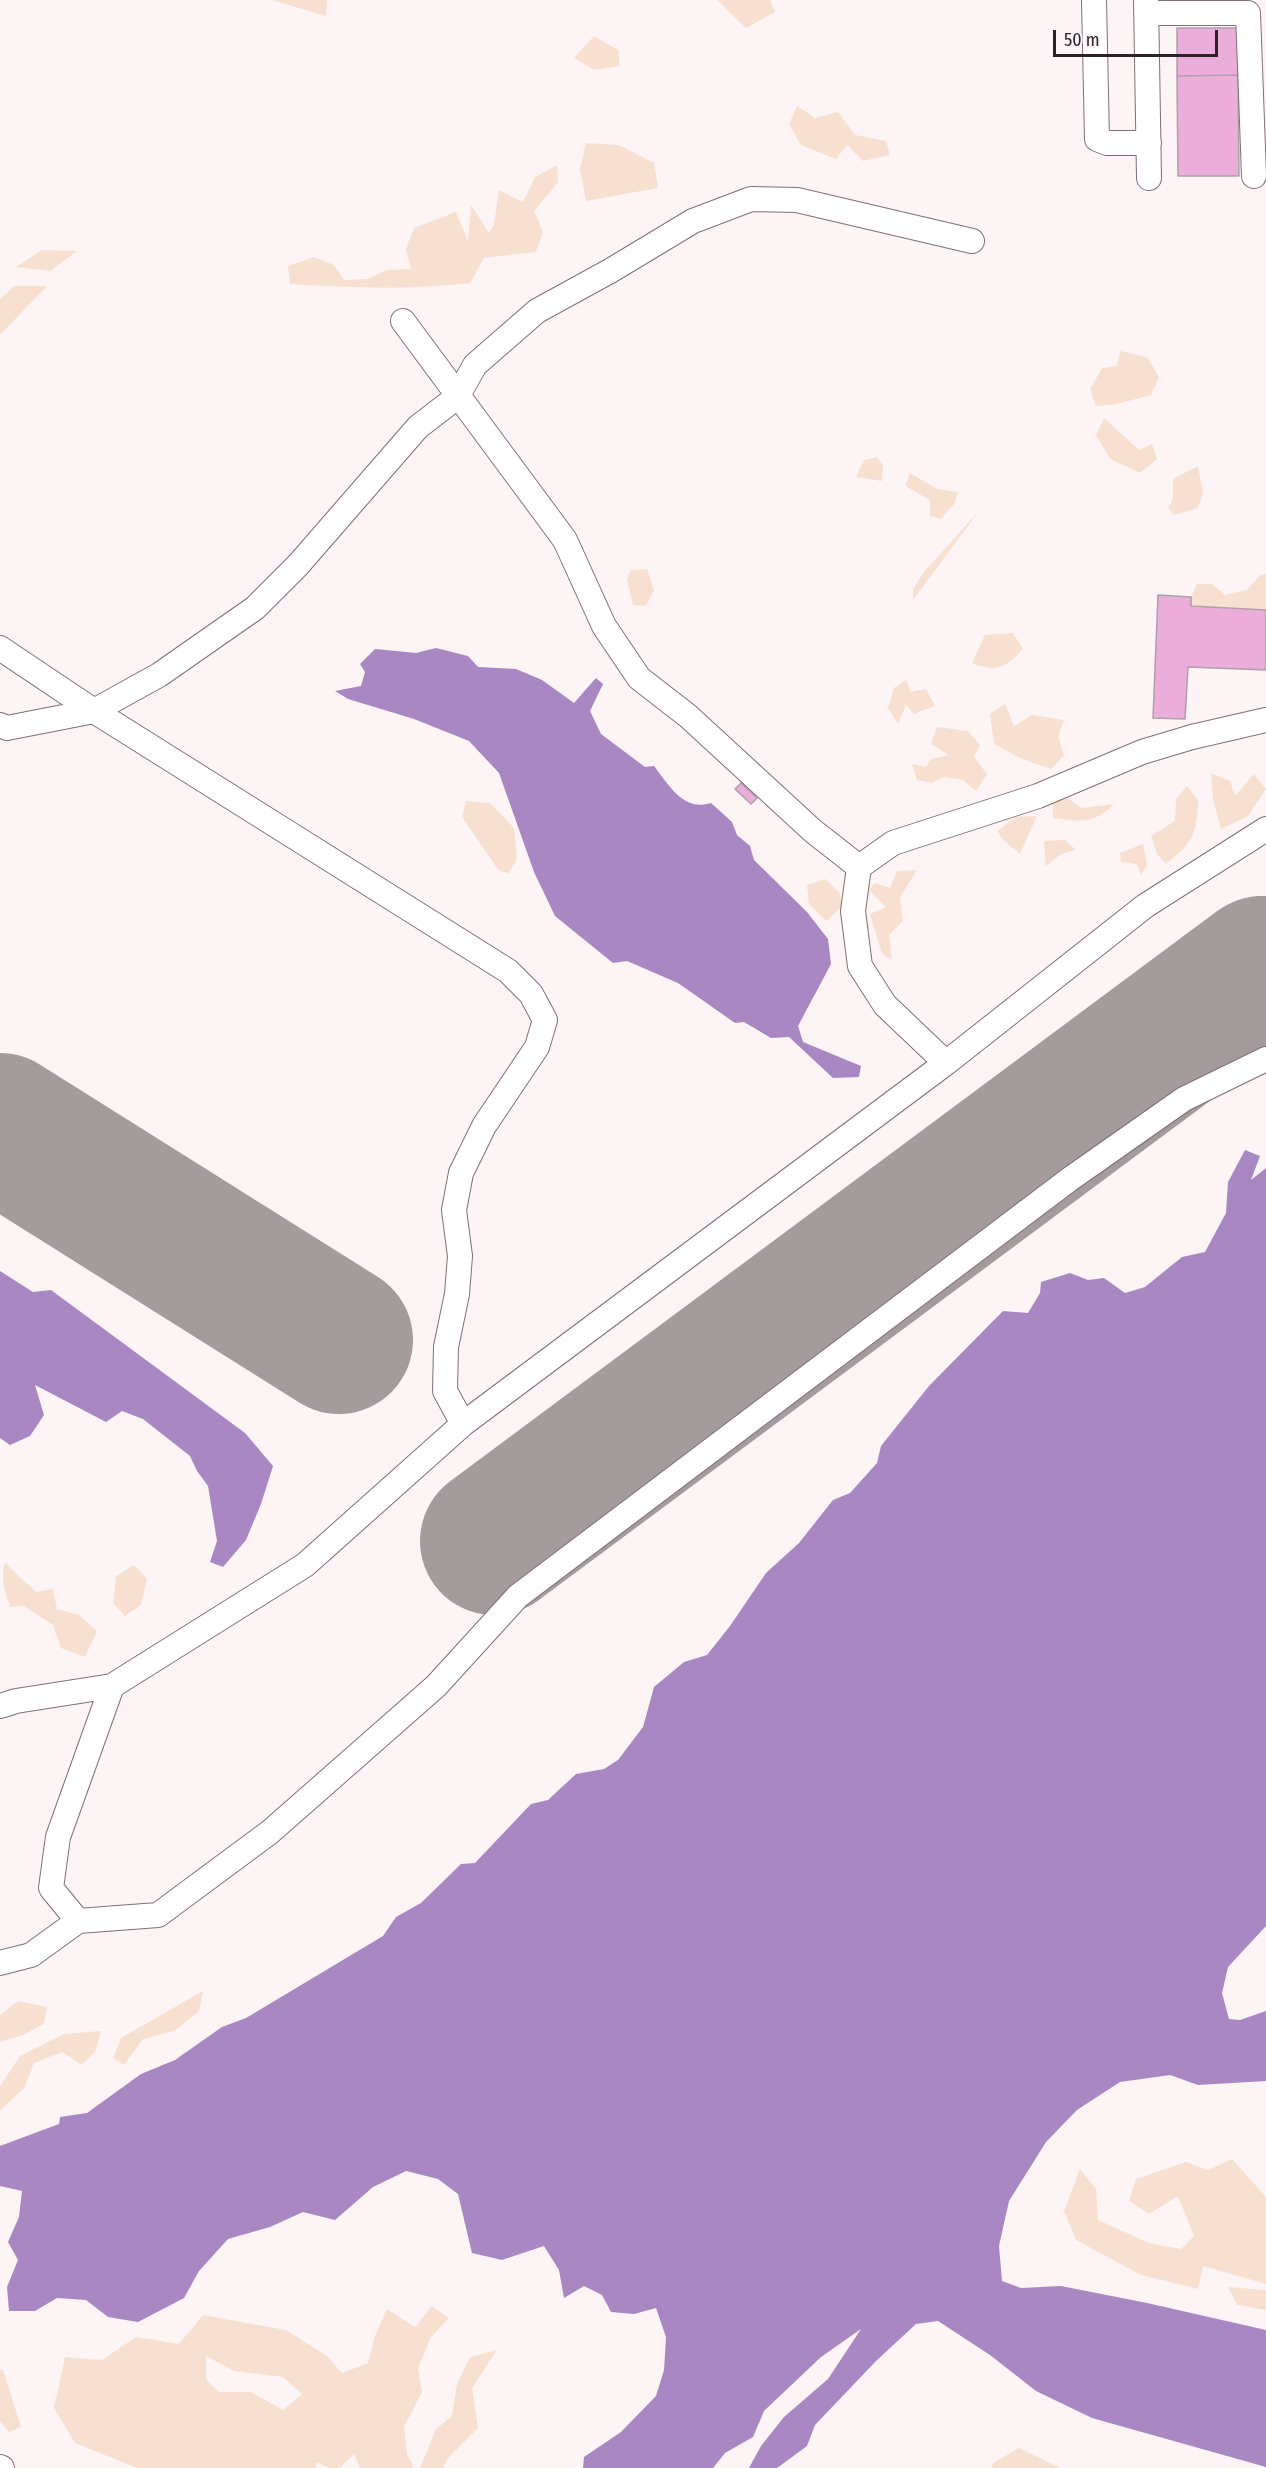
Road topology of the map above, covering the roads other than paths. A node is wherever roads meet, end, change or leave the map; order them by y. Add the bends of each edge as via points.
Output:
1 (1094, 0) edge
2 (1146, 7) edge
3 (1149, 143) junction
4 (1254, 176) dead end
5 (1149, 178) dead end
6 (972, 241) dead end
7 (403, 321) dead end
8 (457, 397) junction
9 (0, 648) edge
10 (94, 711) junction
11 (1266, 720) edge
12 (0, 724) edge
13 (1266, 829) edge
14 (859, 867) junction
15 (1266, 1059) edge
16 (946, 1063) junction
17 (463, 1424) junction
18 (112, 1686) junction
19 (0, 1706) edge
20 (78, 1922) junction
21 (0, 1963) edge

1 - 3 lane via 1097,139 1107,143
2 - 3 lane
2 - 4 lane via 1248,13
3 - 5 lane
6 - 8 lane via 797,200 751,199 693,221 537,311 475,365
7 - 8 lane
8 - 10 lane via 418,427 298,565 255,608 159,675
8 - 14 lane via 565,540 604,626 639,678 688,716 813,831
9 - 10 lane
10 - 12 lane via 7,728
10 - 17 lane via 507,971 531,994 545,1020 537,1047 484,1126 461,1173 454,1210 460,1256 446,1347 446,1391
11 - 14 lane via 1142,752 1038,796 893,843
13 - 16 lane via 1145,906
14 - 16 lane via 853,911 860,966 885,1005
15 - 20 lane via 1184,1099 1070,1179 518,1596 427,1693 270,1832 158,1915
16 - 17 lane
17 - 18 lane via 305,1565
18 - 19 lane
18 - 20 lane via 58,1837 51,1888
20 - 21 lane via 31,1955

